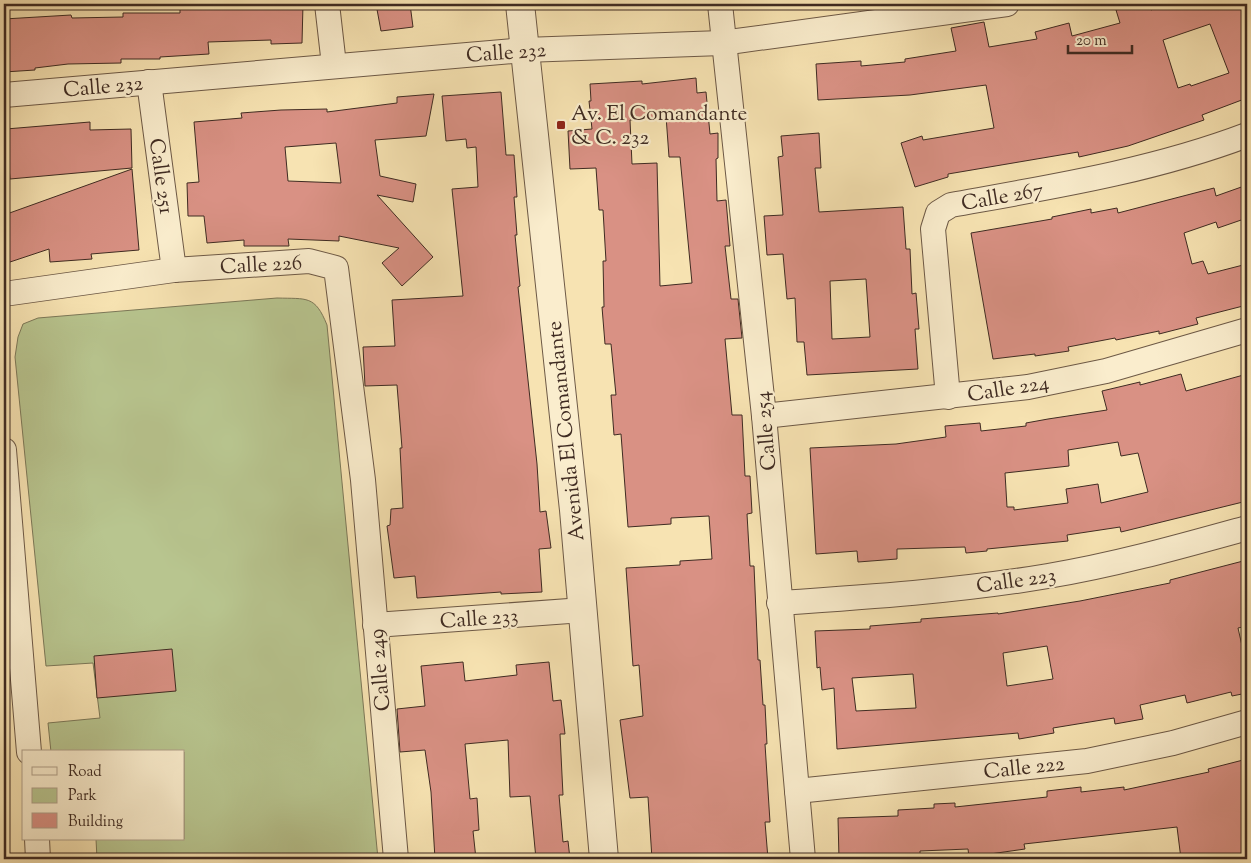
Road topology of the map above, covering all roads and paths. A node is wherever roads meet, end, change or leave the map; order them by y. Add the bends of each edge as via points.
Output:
1 (327, 4) edge
2 (520, 4) edge
3 (720, 4) edge
4 (1007, 4) edge
5 (722, 43) junction
6 (524, 50) junction
7 (334, 65) junction
8 (150, 82) junction
9 (4, 95) edge
10 (1247, 135) edge
11 (174, 270) junction
12 (4, 294) edge
13 (1247, 330) edge
14 (948, 397) junction
15 (764, 416) junction
16 (4, 450) edge
17 (363, 480) joint
18 (1247, 528) edge
19 (780, 603) junction
20 (583, 610) junction
21 (375, 625) junction
22 (12, 656) edge
23 (1247, 722) edge
24 (29, 750) edge
25 (797, 791) junction
26 (37, 840) edge
27 (38, 859) edge
28 (396, 859) edge
29 (604, 859) edge
30 (803, 859) edge

1 - 7 street
2 - 6 street, Avenida El Comandante
3 - 5 street, Calle 254
4 - 5 street, Calle 232
5 - 6 street, Calle 232
5 - 15 street, Calle 254
6 - 7 street, Calle 232
6 - 20 street, Avenida El Comandante
7 - 8 street, Calle 232
8 - 9 street, Calle 232
8 - 11 street, Calle 251
10 - 14 street, Calle 267 via 1092,180 951,205 938,213 933,229
11 - 12 street, Calle 226
11 - 17 street, Calle 226 via 310,260 336,268
13 - 14 street, Calle 224 via 1106,371 1028,387
14 - 15 street, Calle 224
15 - 19 street, Calle 254
16 - 22 street
17 - 21 street, Calle 249
18 - 19 street, Calle 223 via 1170,550 1048,576 915,593
19 - 25 street, Calle 254
20 - 21 street, Calle 233
20 - 29 street, Avenida El Comandante
21 - 28 street, Calle 249
22 - 24 street
23 - 25 street, Calle 222 via 1173,743 1087,760
25 - 30 street, Calle 254
26 - 27 street

